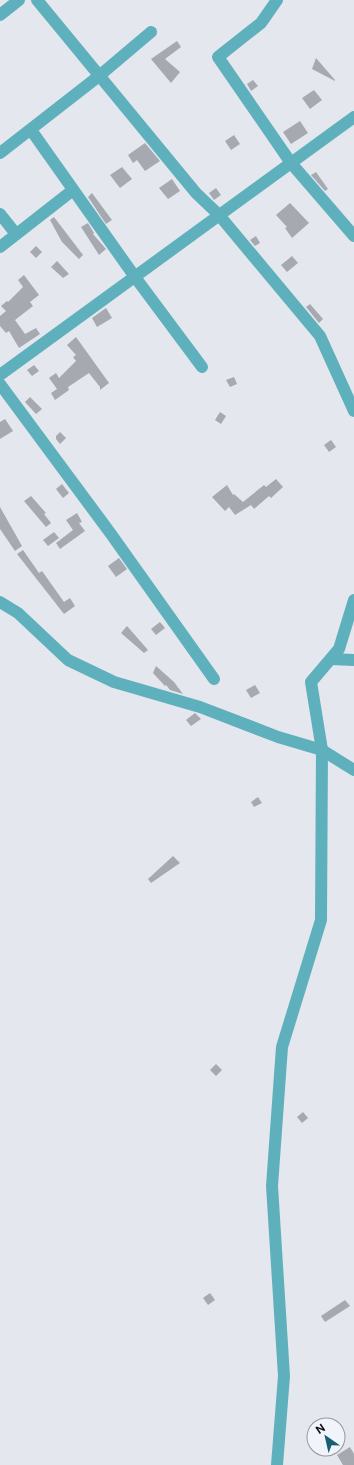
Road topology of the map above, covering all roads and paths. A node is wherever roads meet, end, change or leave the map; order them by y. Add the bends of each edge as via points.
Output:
1 (19, 0) edge
2 (37, 0) edge
3 (277, 0) edge
4 (0, 15) edge
5 (151, 32) dead end
6 (99, 76) junction
7 (354, 117) edge
8 (30, 130) junction
9 (0, 154) edge
10 (291, 163) junction
11 (73, 190) junction
12 (0, 214) edge
13 (219, 215) junction
14 (16, 234) junction
15 (354, 236) edge
16 (0, 247) edge
17 (135, 277) junction
18 (202, 367) dead end
19 (0, 375) edge
20 (0, 384) edge
21 (354, 411) edge
22 (354, 600) edge
23 (0, 602) edge
24 (331, 658) junction
25 (354, 660) edge
26 (214, 679) dead end
27 (322, 750) junction
28 (354, 770) edge
29 (277, 1465) edge

1 - 4 street
2 - 6 street
3 - 10 street via 261,23 218,58
5 - 6 street
6 - 8 street
6 - 13 street via 196,193
7 - 10 street
8 - 9 street
8 - 11 street
10 - 13 street
10 - 15 street
11 - 14 street
11 - 17 street
12 - 14 street
13 - 17 street
13 - 21 street via 320,336
14 - 16 street
17 - 18 street
17 - 19 street
20 - 26 street
22 - 24 street via 338,649
23 - 27 street via 18,613 68,660 114,682 200,707 278,737
24 - 25 street
24 - 27 street via 311,682
27 - 28 street
27 - 29 street via 321,920 282,1047 272,1186 284,1376

